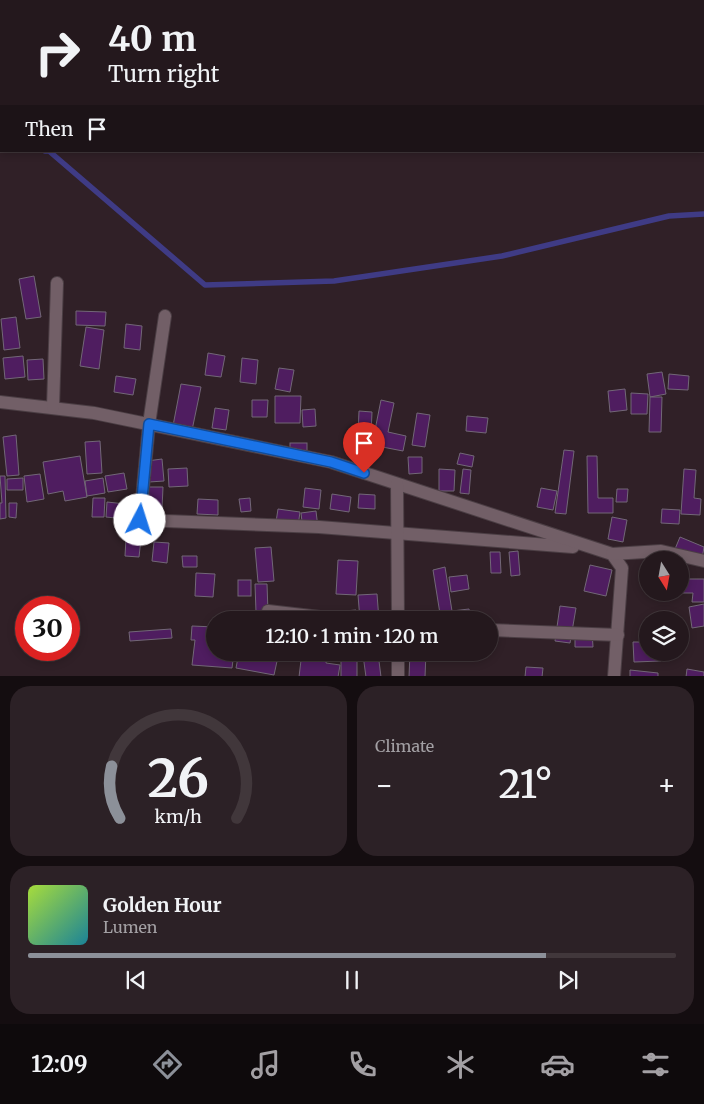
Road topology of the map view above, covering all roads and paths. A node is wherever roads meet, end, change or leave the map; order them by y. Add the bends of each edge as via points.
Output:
1 (57, 283) dead end
2 (165, 316) dead end
3 (0, 402) edge
4 (53, 407) junction
5 (149, 424) junction
6 (397, 484) junction
7 (396, 533) junction
8 (595, 549) junction
9 (612, 554) junction
10 (704, 561) edge
11 (398, 611) edge
12 (498, 630) edge
13 (618, 635) junction
14 (398, 661) edge
15 (398, 676) edge
16 (614, 676) edge

1 - 4 street
2 - 5 street
3 - 4 street
4 - 5 street
5 - 6 street via 331,462
5 - 7 street via 140,520 319,526
6 - 7 street
6 - 8 street
7 - 8 street
7 - 11 street
8 - 9 street
9 - 10 street via 661,551
9 - 13 street via 622,568
12 - 13 street
13 - 16 street
14 - 15 street

